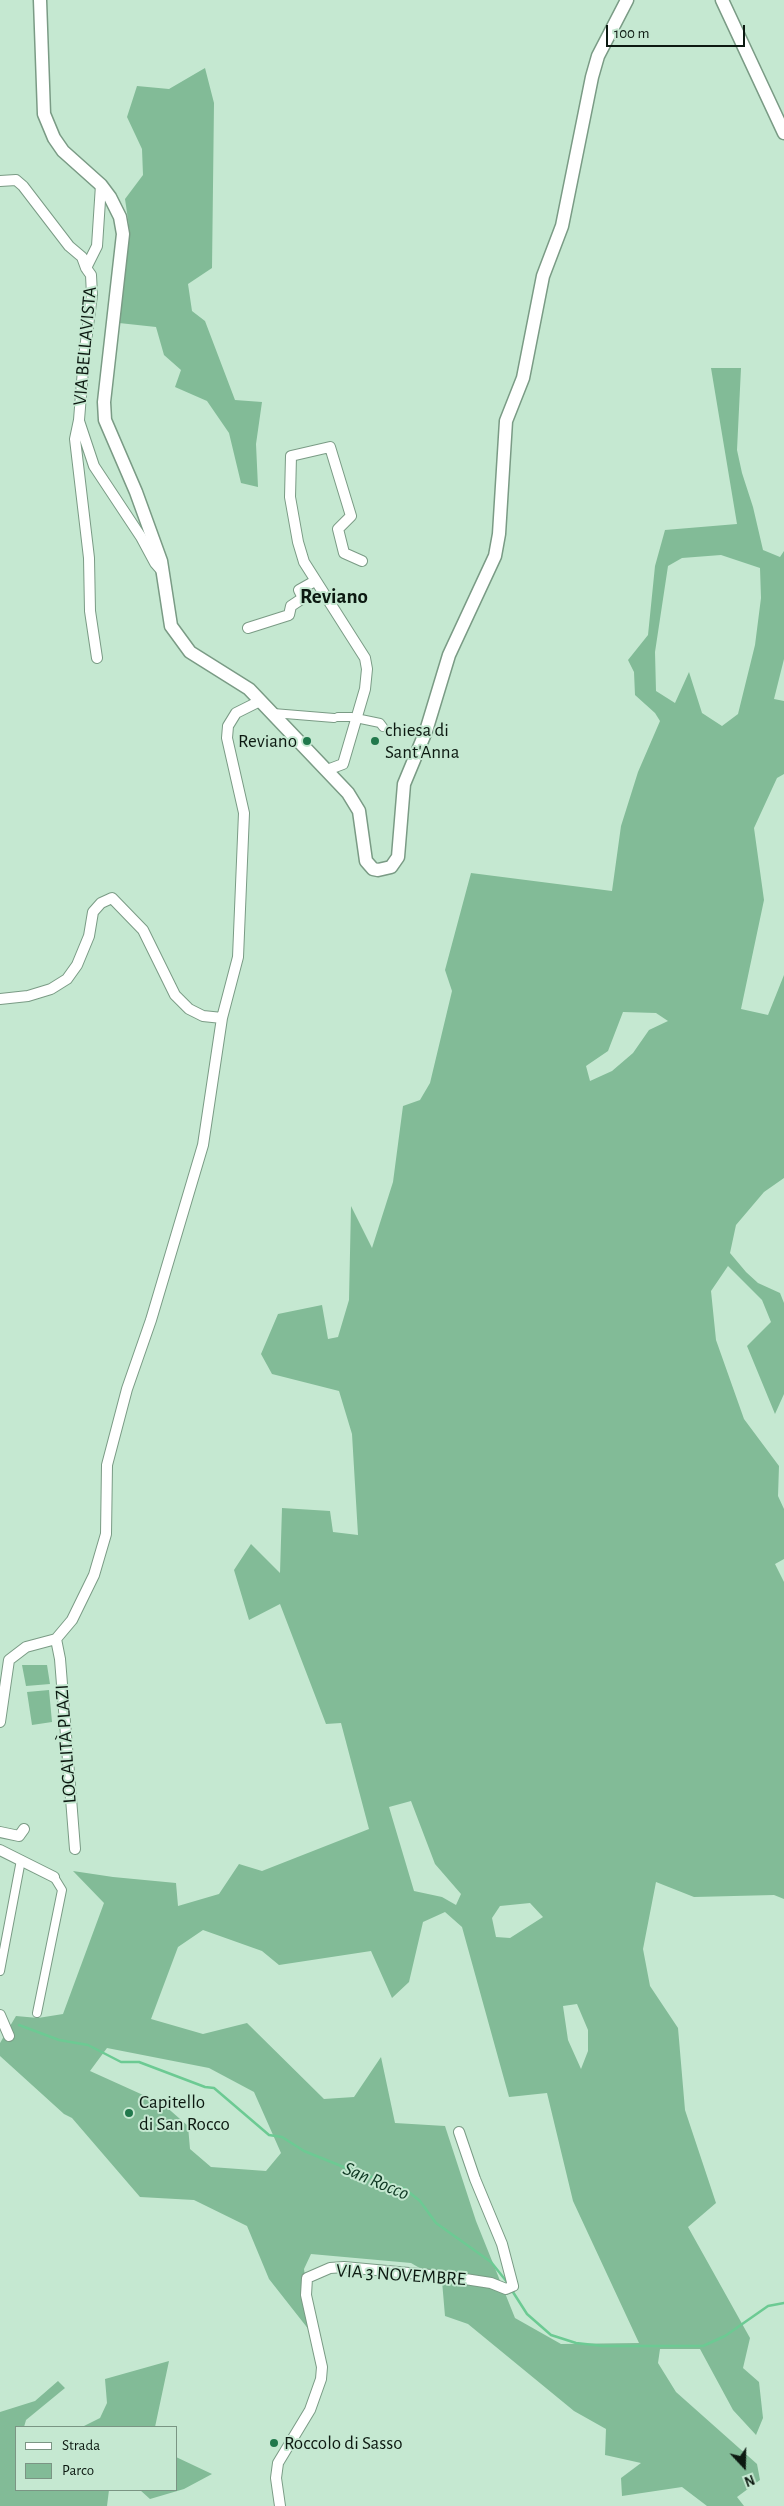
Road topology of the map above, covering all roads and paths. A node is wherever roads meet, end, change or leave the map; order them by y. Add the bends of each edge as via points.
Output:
1 (40, 0) edge
2 (627, 0) edge
3 (722, 0) edge
4 (784, 133) edge
5 (0, 181) edge
6 (101, 186) junction
7 (86, 268) junction
8 (79, 420) junction
9 (362, 561) dead end
10 (162, 571) junction
11 (315, 581) junction
12 (248, 628) dead end
13 (97, 658) dead end
14 (260, 701) junction
15 (273, 713) junction
16 (356, 718) junction
17 (383, 727) dead end
18 (327, 770) junction
19 (0, 999) edge
20 (222, 1018) junction
21 (56, 1639) junction
22 (0, 1722) edge
23 (24, 1829) dead end
24 (0, 1832) edge
25 (74, 1849) dead end
26 (0, 1850) edge
27 (21, 1860) junction
28 (54, 1877) joint
29 (0, 1971) edge
30 (37, 2013) dead end
31 (0, 2015) edge
32 (9, 2036) dead end
33 (459, 2132) dead end
34 (280, 2506) edge

1 - 6 street via 44,114 63,151
2 - 18 street via 598,56 562,226 543,276 522,378 506,421 495,556 449,655 426,732 404,784 400,850 391,866 373,869 366,861 359,811
3 - 4 street
5 - 7 street via 16,180 23,186 82,258
6 - 7 street, VIA BELLAVISTA via 97,246
6 - 10 street via 120,217 123,234 104,402 105,420 136,492
7 - 8 street, VIA BELLAVISTA via 91,275 92,295
8 - 10 street, VIA BELLAVISTA via 94,466
8 - 13 street, VIA BELLAVISTA via 75,438
9 - 11 street via 344,553 338,529 351,516 330,448 291,456 290,497 298,542
10 - 14 street via 170,626 180,640 190,652 249,689
11 - 12 street via 299,590 303,598 291,606 289,614
11 - 16 street via 364,658 367,669 365,689
14 - 15 street
14 - 20 street via 236,713 228,726 244,813 238,957
15 - 16 street
15 - 18 street
16 - 17 street via 380,723
16 - 18 street via 343,764
19 - 20 street via 28,996 51,989 67,979 89,936 93,912 112,898 143,930 175,995 188,1009 203,1016
20 - 21 street via 203,1145 127,1389 107,1465 106,1534 94,1576 72,1620
21 - 22 street via 26,1647 9,1660
21 - 25 street, LOCALITÀ PLAZI
23 - 24 street via 19,1836
26 - 27 street
27 - 28 street
27 - 29 street
28 - 30 street via 62,1890
31 - 32 street
33 - 34 street, VIA 3 NOVEMBRE via 502,2244 513,2285 509,2288 452,2277 344,2267 330,2268 307,2278 306,2295 322,2373 310,2410 278,2463 276,2478

